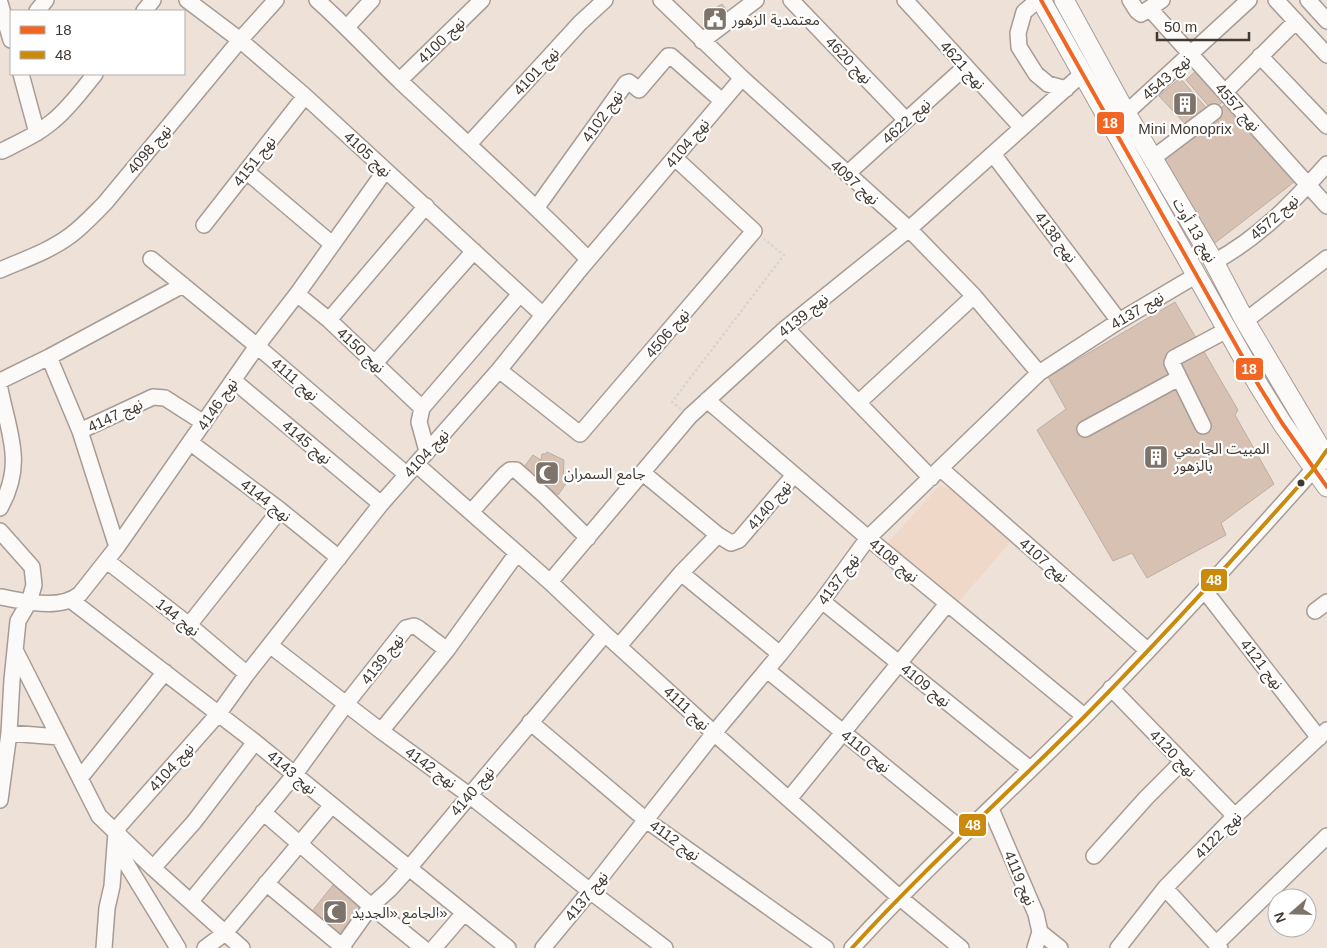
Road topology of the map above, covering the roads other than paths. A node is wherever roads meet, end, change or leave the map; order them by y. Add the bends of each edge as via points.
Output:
1 (46, 0) edge
2 (154, 0) edge
3 (187, 0) edge
4 (276, 0) edge
5 (317, 0) edge
6 (372, 0) edge
7 (482, 0) edge
8 (605, 0) edge
9 (661, 0) edge
10 (756, 0) edge
11 (791, 0) edge
12 (905, 0) edge
13 (1040, 0) edge
14 (1064, 0) edge
15 (1130, 0) edge
16 (1249, 0) edge
17 (1276, 0) edge
18 (0, 3) edge
19 (1316, 3) edge
20 (1156, 4) edge
21 (38, 10) edge
22 (145, 10) edge
23 (1296, 21) junction
24 (1327, 21) edge
25 (347, 27) junction
26 (10, 37) edge
27 (240, 40) junction
28 (702, 41) junction
29 (1191, 55) junction
30 (1260, 56) junction
31 (1327, 56) edge
32 (965, 67) junction
33 (1082, 74) junction
34 (21, 75) edge
35 (93, 75) edge
36 (742, 78) junction
37 (400, 80) junction
38 (1066, 88) junction
39 (1225, 92) junction
40 (305, 96) junction
41 (722, 101) junction
42 (1214, 112) dead end
43 (1126, 113) junction
44 (906, 120) junction
45 (1327, 126) edge
46 (1022, 128) junction
47 (37, 133) junction
48 (469, 144) junction
49 (2, 151) dead end
50 (993, 154) junction
51 (675, 158) junction
52 (1153, 158) junction
53 (1327, 164) edge
54 (246, 171) junction
55 (385, 171) junction
56 (847, 174) junction
57 (1308, 186) junction
58 (426, 206) junction
59 (1327, 206) edge
60 (537, 207) junction
61 (204, 225) dead end
62 (909, 229) junction
63 (332, 244) junction
64 (474, 251) junction
65 (1327, 258) edge
66 (152, 259) dead end
67 (588, 259) junction
68 (1214, 262) junction
69 (0, 270) edge
70 (1195, 276) junction
71 (183, 285) junction
72 (297, 294) junction
73 (520, 294) junction
74 (974, 296) junction
75 (543, 315) junction
76 (329, 320) junction
77 (1119, 321) junction
78 (1245, 321) junction
79 (786, 328) junction
80 (1227, 330) junction
81 (257, 346) junction
82 (49, 357) junction
83 (375, 363) junction
84 (499, 370) junction
85 (1039, 373) junction
86 (1179, 378) junction
87 (233, 380) junction
88 (0, 381) edge
89 (0, 389) edge
90 (707, 400) junction
91 (859, 402) junction
92 (422, 408) junction
93 (204, 423) junction
94 (1203, 426) dead end
95 (1085, 430) dead end
96 (80, 432) junction
97 (191, 443) junction
98 (427, 452) junction
99 (1323, 458) edge
100 (411, 469) junction
101 (643, 473) junction
102 (936, 474) junction
103 (794, 475) junction
104 (1327, 487) edge
105 (381, 504) junction
106 (0, 508) edge
107 (280, 510) junction
108 (471, 512) junction
109 (0, 531) edge
110 (718, 535) junction
111 (588, 538) junction
112 (868, 538) junction
113 (117, 547) junction
114 (517, 553) junction
115 (339, 558) junction
116 (107, 561) junction
117 (681, 573) junction
118 (550, 582) junction
119 (1205, 591) junction
120 (0, 597) edge
121 (72, 601) junction
122 (822, 601) junction
123 (28, 602) junction
124 (948, 604) junction
125 (189, 625) junction
126 (604, 634) junction
127 (271, 646) junction
128 (619, 646) junction
129 (15, 650) junction
130 (447, 650) junction
131 (1147, 650) junction
132 (780, 654) junction
133 (899, 663) junction
134 (767, 670) junction
135 (165, 672) junction
136 (247, 674) junction
137 (1111, 688) junction
138 (346, 704) junction
139 (219, 713) junction
140 (1084, 716) junction
141 (530, 722) junction
142 (381, 731) junction
143 (9, 733) junction
144 (714, 733) junction
145 (844, 733) junction
146 (1323, 734) edge
147 (59, 737) junction
148 (256, 742) junction
149 (1182, 762) junction
150 (1030, 769) junction
151 (295, 774) junction
152 (80, 778) junction
153 (469, 795) junction
154 (789, 799) junction
155 (0, 800) edge
156 (332, 805) junction
157 (991, 809) junction
158 (263, 812) junction
159 (1235, 816) junction
160 (646, 820) junction
161 (965, 832) junction
162 (1327, 836) edge
163 (115, 838) junction
164 (298, 844) junction
165 (1094, 856) dead end
166 (153, 868) junction
167 (409, 868) junction
168 (266, 883) junction
169 (1165, 888) junction
170 (590, 891) junction
171 (899, 897) junction
172 (191, 901) junction
173 (371, 906) junction
174 (464, 912) junction
175 (225, 932) junction
176 (1040, 932) junction
177 (654, 945) edge
178 (1218, 946) edge
179 (342, 947) edge
180 (104, 948) edge
181 (178, 948) edge
182 (205, 948) edge
183 (242, 948) edge
184 (423, 948) edge
185 (434, 948) edge
186 (508, 948) edge
187 (543, 948) edge
188 (826, 948) edge
189 (852, 948) edge
190 (961, 948) edge
191 (1035, 948) edge
192 (1060, 948) edge
193 (1118, 948) edge

1 - 21 street
2 - 22 street
3 - 27 street, نهج 4105
4 - 27 street, نهج 4098
5 - 25 street
6 - 25 street
7 - 37 street, نهج 4100
8 - 48 street, نهج 4101
9 - 28 street, نهج 4097
10 - 28 street
11 - 44 street, نهج 4620
12 - 32 street, نهج 4621
13 - 33 main road, نهج 13 أوت
13 - 38 street via 1024,12 1018,33 1019,47 1036,74 1048,84
14 - 43 main road, نهج 13 أوت
15 - 20 street via 1140,14
16 - 29 street, نهج 4543
17 - 23 street
18 - 26 street
19 - 24 street
20 - 29 street, نهج 4557
23 - 30 street
23 - 31 street
25 - 37 street
27 - 40 street, نهج 4105
27 - 69 street, نهج 4098 via 87,221 70,236
28 - 36 street, نهج 4097
29 - 39 street, نهج 4557
29 - 43 street, نهج 4543
30 - 39 street
30 - 45 street
32 - 44 street, نهج 4622
32 - 46 street, نهج 4621
33 - 38 street, نهج 4139
33 - 70 main road, نهج 13 أوت
34 - 47 street
35 - 47 street via 53,122
36 - 41 street, نهج 4104
36 - 56 street, نهج 4097
37 - 48 street
38 - 46 street, نهج 4139
39 - 57 street, نهج 4557
40 - 54 street, نهج 4151
40 - 55 street, نهج 4105
41 - 51 street, نهج 4104
41 - 60 street, نهج 4102 via 668,56 639,90 626,83
42 - 52 street
43 - 52 main road, نهج 13 أوت
44 - 56 street, نهج 4622
46 - 50 street, نهج 4139
47 - 49 street
48 - 60 street
50 - 62 street, نهج 4139
50 - 77 street, نهج 4138
51 - 67 street, نهج 4104
51 - 84 street, نهج 4506 via 754,231 580,434
52 - 68 main road, نهج 13 أوت
53 - 57 street, نهج 4572
54 - 61 street, نهج 4151
54 - 63 street
55 - 58 street, نهج 4105
55 - 63 street, نهج 4146
56 - 62 street, نهج 4097
57 - 59 street, نهج 4557
57 - 68 street, نهج 4572 via 1257,235
58 - 64 street, نهج 4105
58 - 76 street
60 - 67 street
62 - 74 street, نهج 4097
62 - 79 street, نهج 4139
63 - 72 street, نهج 4146
64 - 73 street, نهج 4105
64 - 83 street
65 - 78 street
66 - 71 street, نهج 4111
67 - 75 street, نهج 4104
68 - 78 main road, نهج 13 أوت
70 - 77 street, نهج 4137
70 - 80 main road, نهج 13 أوت
71 - 81 street, نهج 4111
71 - 82 street
72 - 76 street, نهج 4150
72 - 81 street, نهج 4146
73 - 75 street, نهج 4105
73 - 92 street
74 - 85 street, نهج 4097
74 - 91 street
75 - 84 street, نهج 4104
76 - 83 street, نهج 4150
77 - 85 street, نهج 4137
78 - 99 main road, نهج 13 أوت
79 - 90 street, نهج 4139
79 - 91 street, نهج 4107
80 - 86 street via 1174,358 1172,363
80 - 99 main road, نهج 13 أوت via 1263,394
81 - 87 street, نهج 4146
81 - 100 street, نهج 4111
82 - 88 street
82 - 96 street
83 - 92 street, نهج 4150
84 - 98 street, نهج 4104
85 - 102 street, نهج 4137
86 - 94 street
86 - 95 street
87 - 93 street, نهج 4146
87 - 105 street, نهج 4145
89 - 106 street via 15,461 10,488
90 - 101 street, نهج 4139
90 - 103 street, نهج 4108
91 - 102 street, نهج 4107
92 - 98 street via 419,422
93 - 96 street, نهج 4147 via 158,396
93 - 97 street, نهج 4146
96 - 113 street, نهج 4147
97 - 107 street, نهج 4144
97 - 113 street, نهج 4146
98 - 100 street, نهج 4104
99 - 104 main road, نهج 13 أوت
99 - 119 street
100 - 105 street, نهج 4104
100 - 108 street, نهج 4111
101 - 110 street
101 - 111 street, نهج 4139
102 - 112 street, نهج 4137
102 - 131 street, نهج 4107
103 - 110 street, نهج 4140 via 740,540 731,543
103 - 112 street, نهج 4108
105 - 115 street, نهج 4104
107 - 115 street, نهج 4144
107 - 125 street
108 - 111 street via 505,474 516,470
108 - 114 street, نهج 4111
109 - 123 street via 32,567 34,585
110 - 117 street
111 - 118 street, نهج 4139
112 - 122 street, نهج 4137
112 - 124 street, نهج 4108
113 - 116 street, نهج 4146
114 - 118 street, نهج 4111
114 - 130 street
115 - 127 street, نهج 4104
116 - 121 street, نهج 4146
116 - 125 street, نهج 144
117 - 128 street
117 - 132 street
118 - 126 street, نهج 4111
119 - 131 street
119 - 146 street, نهج 4121
120 - 123 street
121 - 123 street
121 - 135 street, نهج 4143
122 - 132 street, نهج 4137
122 - 133 street, نهج 4109
123 - 129 street via 18,621
124 - 133 street
124 - 140 street, نهج 4108
125 - 136 street, نهج 144
126 - 128 street, نهج 4111
126 - 141 street, نهج 4140
127 - 136 street, نهج 4104
127 - 138 street, نهج 4142
128 - 144 street, نهج 4111
129 - 143 street
129 - 147 street
130 - 138 street, نهج 4139 via 418,628 410,626
130 - 142 street
131 - 137 street
132 - 134 street, نهج 4137
133 - 145 street
133 - 150 street, نهج 4109
134 - 144 street, نهج 4137
134 - 145 street, نهج 4110
135 - 139 street, نهج 4143
135 - 152 street
136 - 139 street, نهج 4104
137 - 140 street
137 - 149 street, نهج 4120
138 - 142 street, نهج 4142
138 - 151 street
139 - 148 street, نهج 4143
139 - 163 street, نهج 4104 via 125,819
140 - 150 street
141 - 153 street, نهج 4140
141 - 160 street, نهج 4112
142 - 153 street, نهج 4142
143 - 147 street
143 - 155 street
144 - 154 street, نهج 4111
144 - 160 street, نهج 4137
145 - 154 street
145 - 161 street, نهج 4110
146 - 159 street, نهج 4122
147 - 152 street
148 - 151 street, نهج 4143
148 - 166 street via 194,822
149 - 159 street, نهج 4120
149 - 165 street
150 - 157 street
151 - 156 street, نهج 4143
151 - 158 street
152 - 163 street
153 - 167 street, نهج 4140
153 - 170 street, نهج 4142
154 - 171 street, نهج 4111
156 - 164 street
156 - 167 street, نهج 4143
157 - 161 street
157 - 176 street, نهج 4119 via 1036,914
158 - 164 street
158 - 172 street
159 - 169 street, نهج 4122
160 - 170 street, نهج 4137
160 - 188 street, نهج 4112
161 - 171 street
162 - 178 street
163 - 166 street
163 - 180 street
163 - 181 street
164 - 168 street
164 - 173 street
166 - 172 street
167 - 173 street, نهج 4140
167 - 174 street, نهج 4143
168 - 175 street
168 - 179 street
169 - 178 street
169 - 193 street, نهج 4122
170 - 177 street, نهج 4142
170 - 187 street, نهج 4137
171 - 189 street
171 - 190 street, نهج 4111
172 - 175 street
173 - 179 street, نهج 4140
173 - 184 street
174 - 185 street
174 - 186 street, نهج 4143
175 - 182 street
175 - 183 street
176 - 191 street
176 - 192 street

